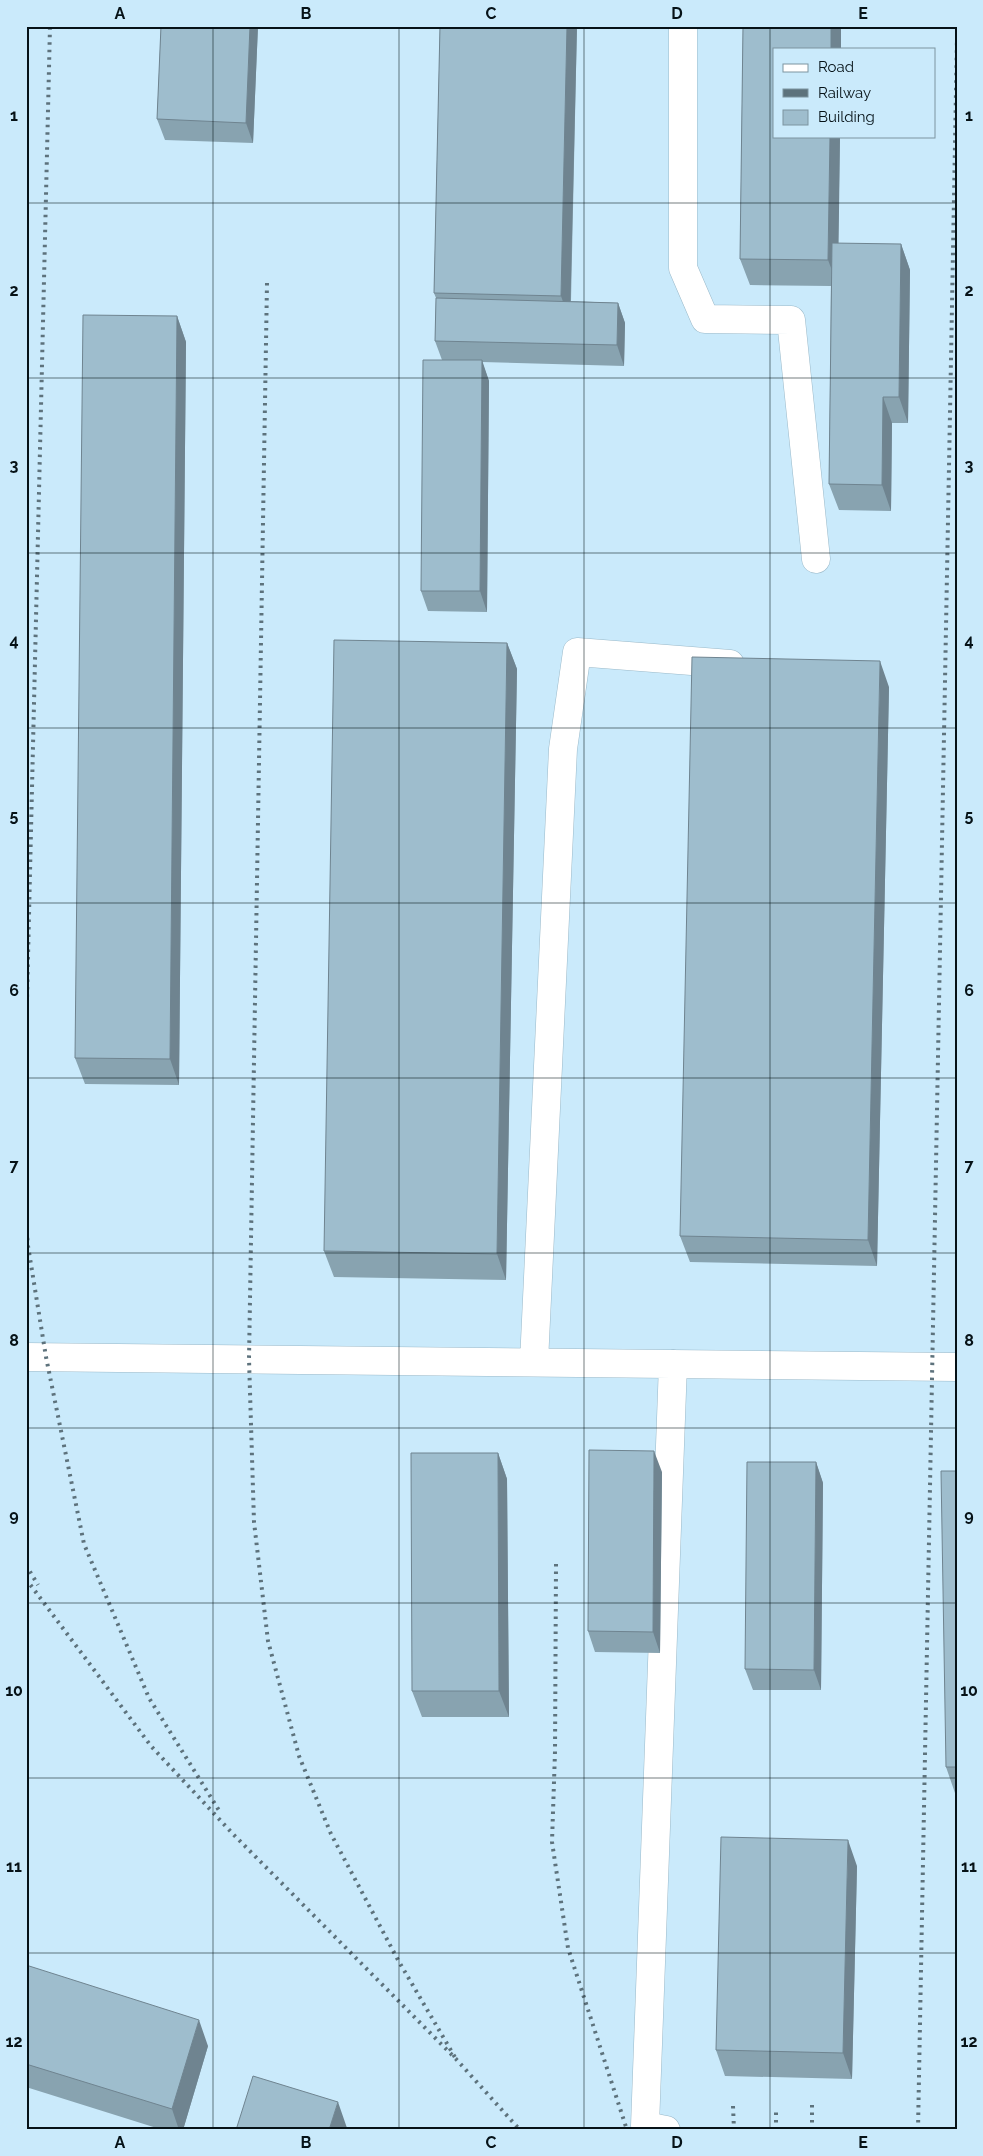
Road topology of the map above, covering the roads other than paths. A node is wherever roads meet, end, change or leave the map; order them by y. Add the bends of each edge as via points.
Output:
1 (683, 26) edge
2 (816, 559) dead end
3 (753, 666) edge
4 (26, 1357) edge
5 (534, 1362) junction
6 (673, 1364) junction
7 (957, 1367) edge
8 (666, 2130) edge

1 - 2 lane via 683,268 705,319 791,320
3 - 5 lane via 576,652 562,749
4 - 5 lane
5 - 6 lane
6 - 7 lane
6 - 8 lane via 645,2126

